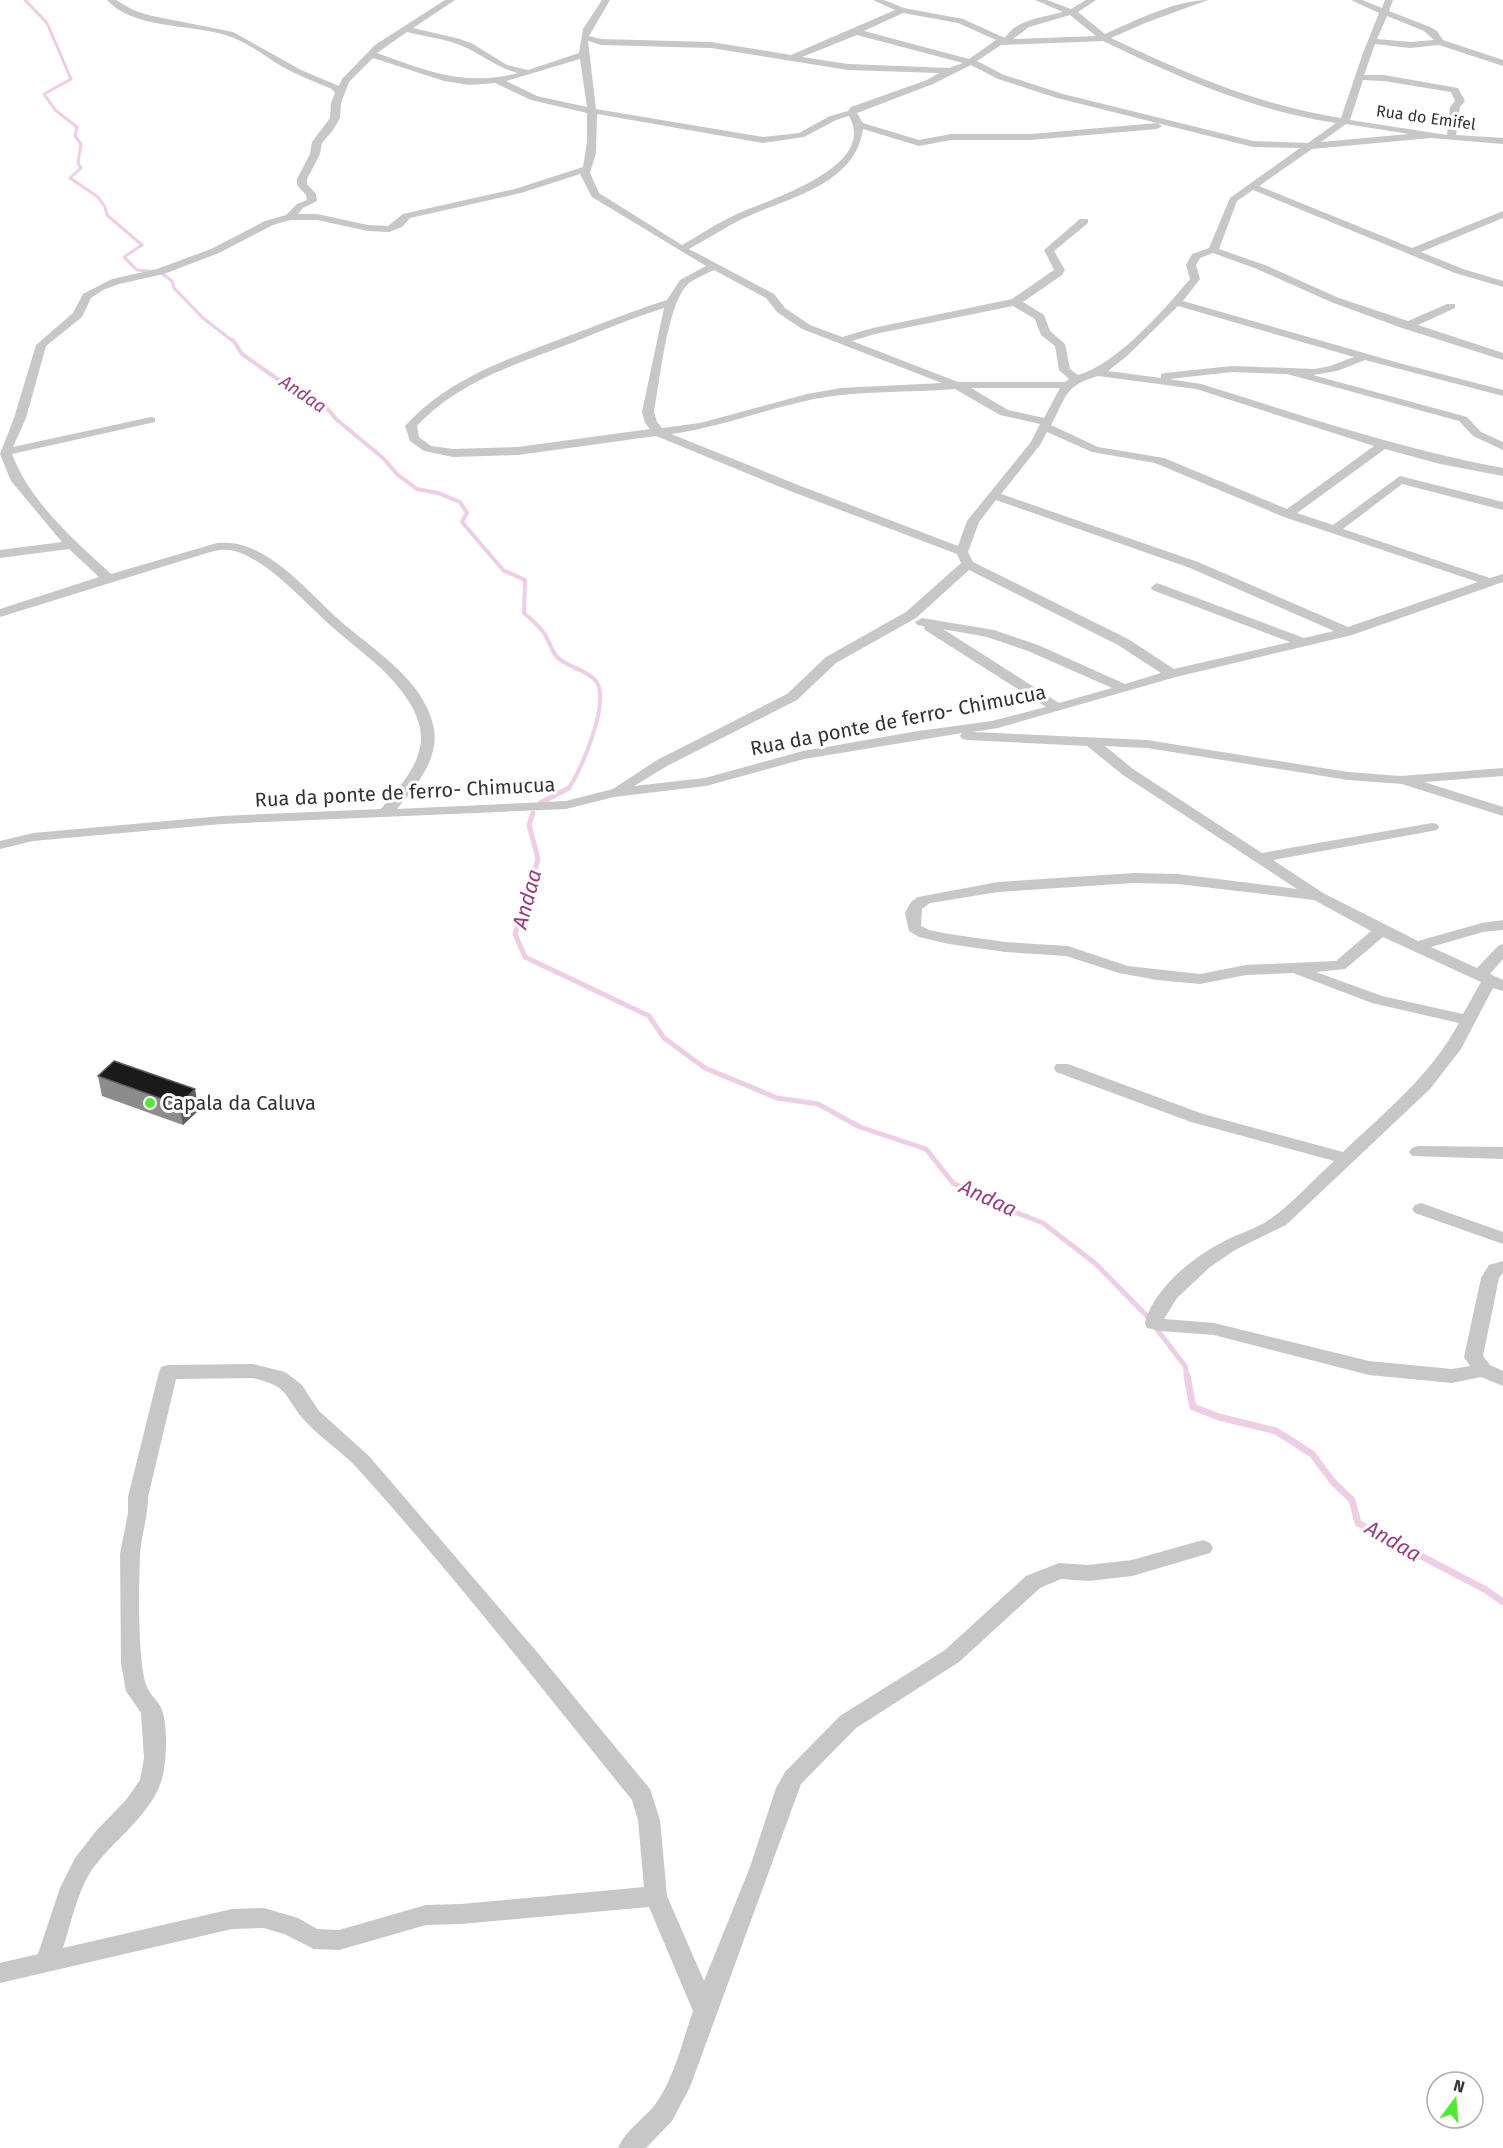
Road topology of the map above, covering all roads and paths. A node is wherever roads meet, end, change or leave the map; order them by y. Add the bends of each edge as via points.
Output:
1 (111, 0) edge
2 (451, 0) edge
3 (606, 0) edge
4 (877, 0) edge
5 (1039, 0) edge
6 (1092, 0) edge
7 (1204, 0) edge
8 (1355, 0) edge
9 (1389, 0) edge
10 (902, 10) junction
11 (1385, 11) junction
12 (1072, 12) junction
13 (404, 29) junction
14 (856, 32) junction
15 (1104, 38) junction
16 (1007, 40) junction
17 (1373, 41) junction
18 (1440, 42) junction
19 (584, 47) junction
20 (371, 54) junction
21 (791, 58) junction
22 (971, 62) junction
23 (1503, 63) edge
24 (950, 71) junction
25 (529, 73) junction
26 (1360, 77) junction
27 (496, 80) junction
28 (340, 93) junction
29 (591, 112) junction
30 (852, 113) junction
31 (1345, 121) junction
32 (1169, 124) junction
33 (859, 125) junction
34 (1431, 135) junction
35 (1451, 138) junction
36 (1503, 141) edge
37 (1253, 144) junction
38 (1310, 146) junction
39 (1296, 156) junction
40 (588, 168) junction
41 (1251, 186) junction
42 (1503, 214) edge
43 (290, 217) junction
44 (1084, 221) dead end
45 (682, 249) junction
46 (1213, 250) junction
47 (1412, 252) junction
48 (713, 266) junction
49 (1503, 284) edge
50 (673, 302) junction
51 (1015, 302) junction
52 (1176, 302) junction
53 (1451, 306) dead end
54 (1406, 326) junction
55 (844, 340) junction
56 (1365, 356) junction
57 (1503, 357) edge
58 (1098, 373) junction
59 (1292, 373) junction
60 (1151, 378) junction
61 (1072, 382) junction
62 (957, 385) junction
63 (1503, 393) edge
64 (151, 420) dead end
65 (1045, 424) junction
66 (660, 433) junction
67 (1383, 445) junction
68 (1503, 447) edge
69 (5, 452) junction
70 (1489, 470) junction
71 (1503, 472) edge
72 (994, 496) junction
73 (1503, 506) edge
74 (1288, 514) junction
75 (1335, 529) junction
76 (72, 546) junction
77 (0, 554) edge
78 (965, 558) junction
79 (107, 577) junction
80 (1496, 580) edge
81 (1157, 587) dead end
82 (0, 613) edge
83 (917, 618) junction
84 (1347, 632) junction
85 (1305, 643) junction
86 (1172, 674) junction
87 (1124, 688) junction
88 (1057, 708) junction
89 (918, 735) junction
90 (1091, 742) junction
91 (1503, 772) edge
92 (1401, 780) junction
93 (614, 793) junction
94 (1503, 812) edge
95 (385, 814) junction
96 (1432, 827) dead end
97 (0, 844) edge
98 (1260, 858) junction
99 (1318, 896) junction
100 (1503, 925) edge
101 (1381, 930) junction
102 (1419, 946) junction
103 (1503, 949) edge
104 (1294, 969) junction
105 (1491, 980) edge
106 (1468, 1020) junction
107 (1062, 1068) dead end
108 (1419, 1152) dead end
109 (1503, 1153) edge
110 (1348, 1159) junction
111 (1421, 1209) dead end
112 (1503, 1238) edge
113 (1503, 1267) edge
114 (1483, 1370) junction
115 (1503, 1379) edge
116 (1203, 1548) dead end
117 (656, 1896) junction
118 (46, 1963) junction
119 (0, 1972) edge
120 (705, 2011) junction
121 (630, 2148) edge

1 - 28 street via 135,14 238,37
2 - 13 street
3 - 19 street via 592,20
4 - 10 street
5 - 12 street
6 - 12 street
7 - 15 street
8 - 11 street
9 - 11 street
10 - 14 street
10 - 16 street via 960,21
11 - 17 street
11 - 18 street via 1428,29
12 - 15 street
12 - 16 street via 1018,28
13 - 20 street
13 - 25 street via 457,41 504,67
14 - 21 street
14 - 22 street
15 - 16 street
15 - 31 street, Rua do Emifel via 1212,88 1286,110
16 - 22 street
17 - 18 street via 1410,45
17 - 26 street
18 - 23 street
19 - 21 street via 600,42 711,45
19 - 25 street
19 - 29 street
20 - 27 street via 448,79
20 - 28 street via 345,81
21 - 24 street via 848,67
22 - 24 street
22 - 32 street via 1001,77 1060,96
24 - 30 street
25 - 27 street
26 - 31 street
26 - 35 street via 1455,90 1460,102 1455,107
27 - 29 street via 544,102
28 - 43 street via 335,118 317,142 302,179 312,201 300,206
29 - 30 street via 763,140 801,135
29 - 40 street
30 - 33 street
31 - 34 street, Rua do Emifel
31 - 38 street
32 - 33 street via 1031,137 951,137 919,143
32 - 37 street
33 - 45 street via 855,150 840,168
34 - 35 street, Rua do Emifel
34 - 38 street
35 - 36 street, Rua do Emifel
37 - 38 street
37 - 39 street
38 - 39 street
39 - 41 street
40 - 43 street via 519,191 407,216 389,229 317,217
40 - 45 street via 585,174 595,195
41 - 46 street via 1233,200
41 - 47 street
42 - 47 street
43 - 69 street via 182,264 116,281 87,296 78,315 41,345 20,418
44 - 51 street via 1049,250 1060,270 1058,274
45 - 48 street
46 - 52 street via 1196,256 1191,265 1195,279
46 - 54 street
47 - 49 street
48 - 50 street via 684,282
48 - 55 street via 770,296 794,320
50 - 66 street via 663,329 648,412
50 - 66 street via 644,310 453,389 423,411 411,426 414,439 428,448 471,454
51 - 55 street
51 - 61 street via 1040,317 1045,333 1065,352 1065,370
52 - 56 street
52 - 58 street
53 - 54 street
54 - 57 street
55 - 62 street
56 - 59 street via 1334,369
56 - 63 street
58 - 60 street
58 - 61 street
59 - 60 street via 1232,369
59 - 68 street via 1463,419 1477,434
60 - 67 street via 1197,386
61 - 62 street
61 - 65 street
62 - 65 street via 1004,413
62 - 66 street via 821,394
64 - 69 street
65 - 72 street via 1036,443
65 - 74 street via 1096,450 1168,462
66 - 78 street
67 - 70 street
67 - 74 street
68 - 70 street
69 - 76 street via 15,478
70 - 71 street
72 - 78 street via 973,521
72 - 84 street via 1194,565
73 - 75 street via 1400,480
74 - 75 street
75 - 80 street
76 - 77 street
76 - 79 street
78 - 83 street
78 - 86 street via 1123,642
79 - 82 street
79 - 95 street via 218,548 241,548 372,649 424,714 428,736 420,769
80 - 84 street, Rua da ponte de ferro- Chimucua
81 - 85 street
83 - 87 street via 988,633 1033,648
83 - 88 street
83 - 93 street via 831,660 792,697 662,763
84 - 85 street, Rua da ponte de ferro- Chimucua
85 - 86 street, Rua da ponte de ferro- Chimucua
86 - 87 street, Rua da ponte de ferro- Chimucua
87 - 88 street, Rua da ponte de ferro- Chimucua
88 - 89 street, Rua da ponte de ferro- Chimucua via 993,725
89 - 90 street
89 - 93 street, Rua da ponte de ferro- Chimucua via 803,755 706,782
90 - 92 street via 1148,744 1336,774
90 - 98 street via 1128,772
91 - 92 street
92 - 94 street
93 - 95 street, Rua da ponte de ferro- Chimucua via 566,805
95 - 97 street, Rua da ponte de ferro- Chimucua via 222,820 33,837
96 - 98 street
98 - 99 street
99 - 101 street
99 - 104 street via 1178,879 1134,878 998,887 920,901 913,908 914,928 924,934 1005,947 1068,951 1125,970 1200,979 1246,970
100 - 102 street
101 - 102 street
101 - 104 street via 1338,966
102 - 105 street
103 - 105 street
104 - 106 street via 1378,1000
105 - 106 street
106 - 110 street via 1453,1049 1424,1085
107 - 110 street via 1197,1118
108 - 109 street
110 - 114 street via 1269,1229 1222,1250 1204,1263 1163,1304 1154,1323 1214,1329 1369,1368 1452,1376
111 - 112 street
113 - 114 street via 1495,1269 1490,1278 1474,1345 1473,1357
114 - 115 street
116 - 120 street via 1132,1568 1046,1575 1033,1582 952,1656 848,1722 804,1764 784,1795 761,1867
117 - 118 street via 426,1915 339,1940 314,1939 290,1925 264,1918 232,1919
117 - 118 street via 649,1820 642,1796 362,1461 312,1416 295,1390 278,1377 253,1371 168,1372 138,1497 130,1554 131,1663 137,1691 152,1711 155,1758 150,1782 134,1807 83,1865 71,1888
117 - 120 street
118 - 119 street
120 - 121 street via 678,2087 663,2113

